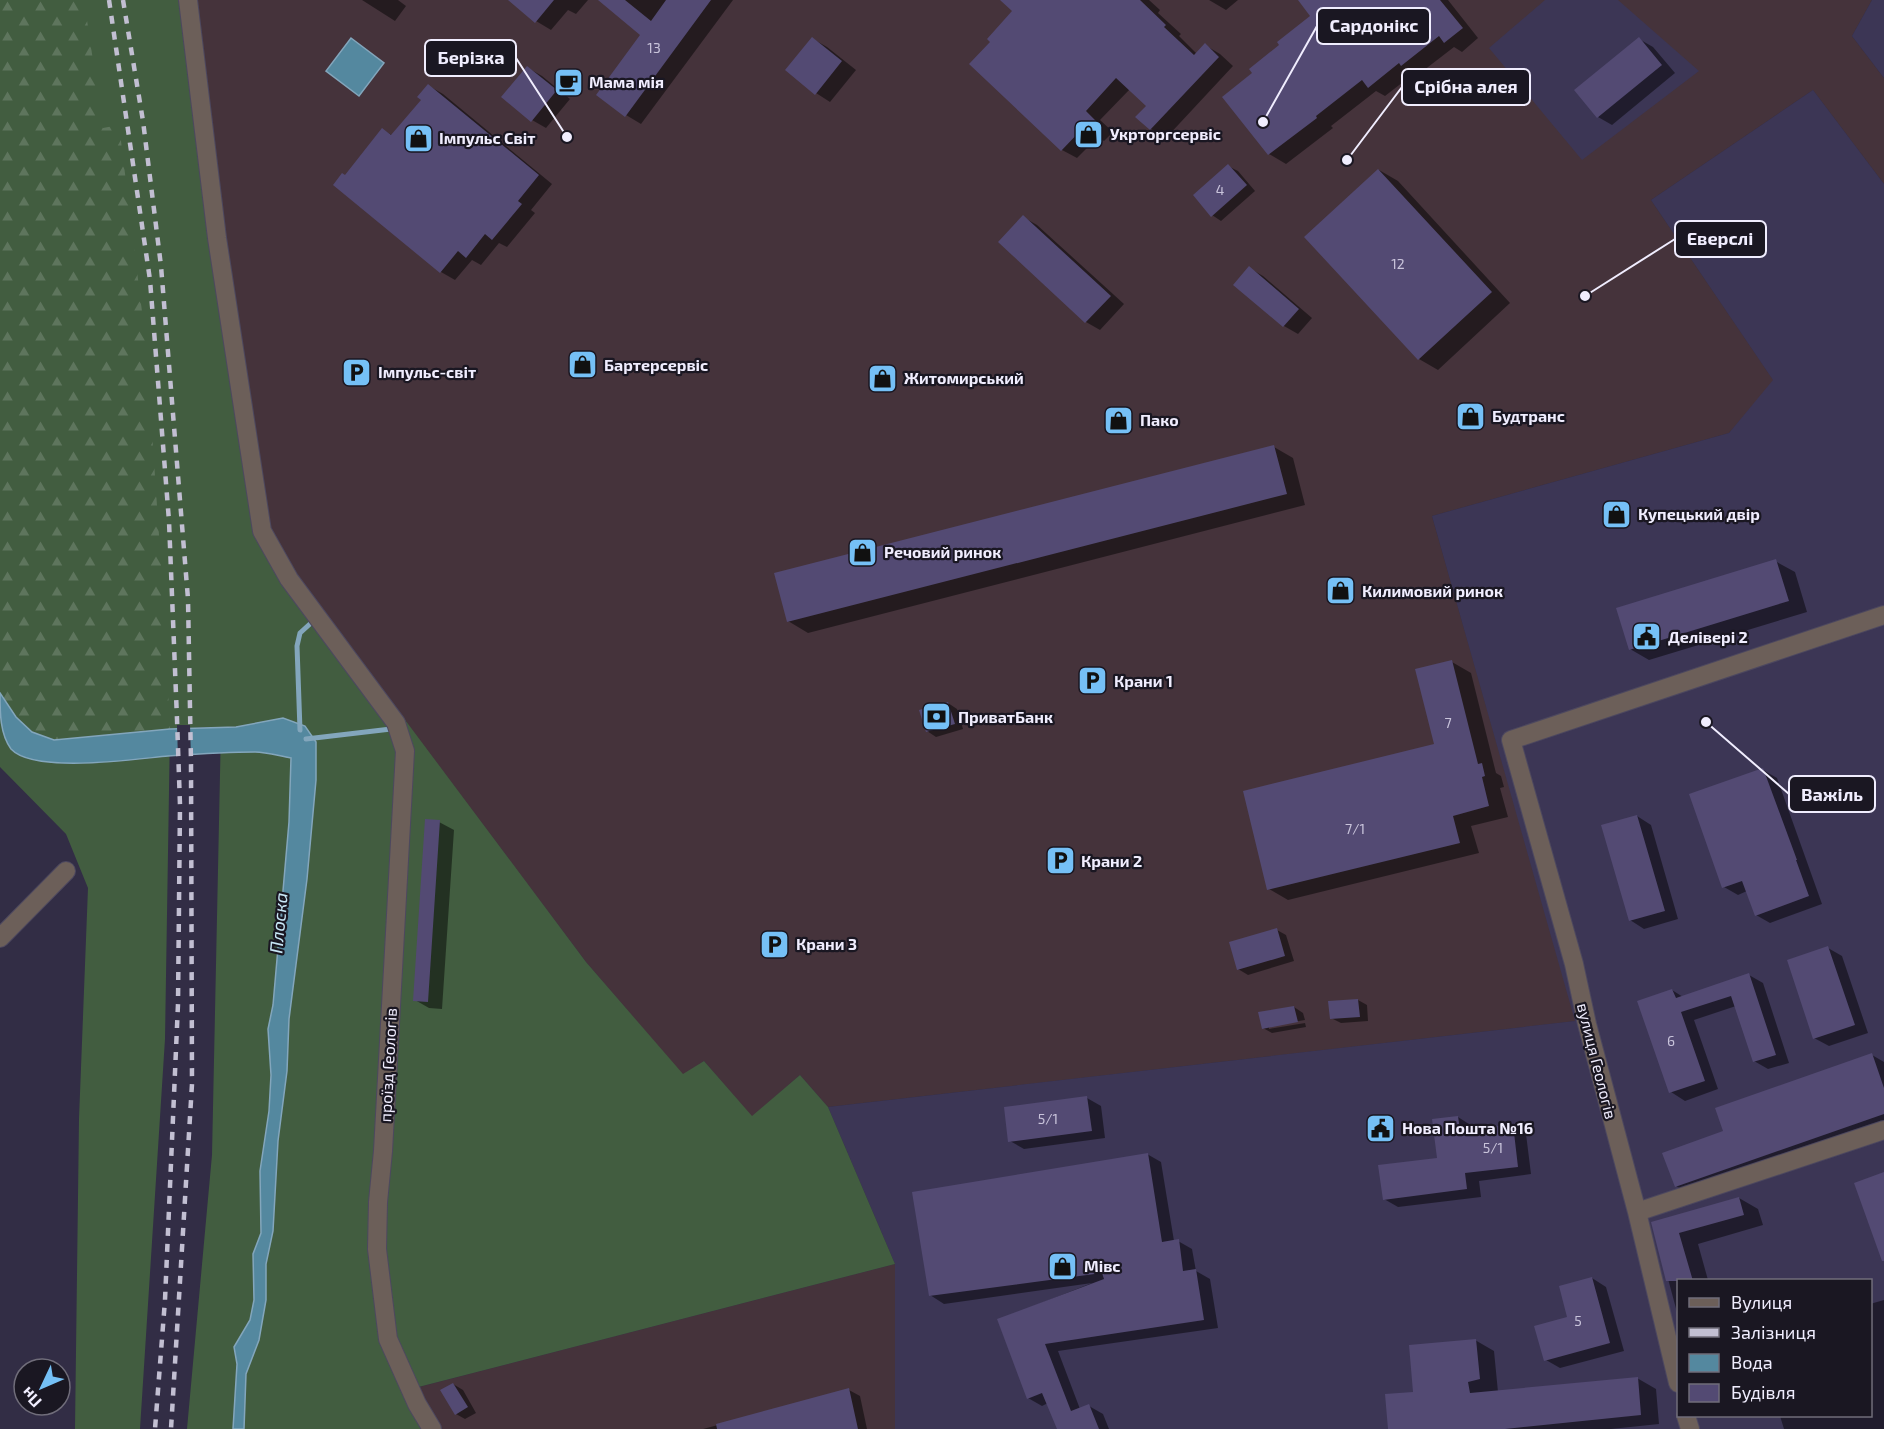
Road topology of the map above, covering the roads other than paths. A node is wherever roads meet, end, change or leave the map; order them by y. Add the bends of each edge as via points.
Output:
1 (188, 0) edge
2 (1884, 615) edge
3 (66, 872) dead end
4 (0, 938) edge
5 (1884, 1130) edge
6 (1637, 1212) junction
7 (1677, 1379) edge
8 (432, 1429) edge

1 - 8 street, проїзд Геологів via 217,238 262,531 289,579 396,723 405,751 377,1249 388,1339
2 - 6 street, вулиця Геологів via 1511,740
3 - 4 street
5 - 6 street
6 - 7 street, вулиця Геологів

